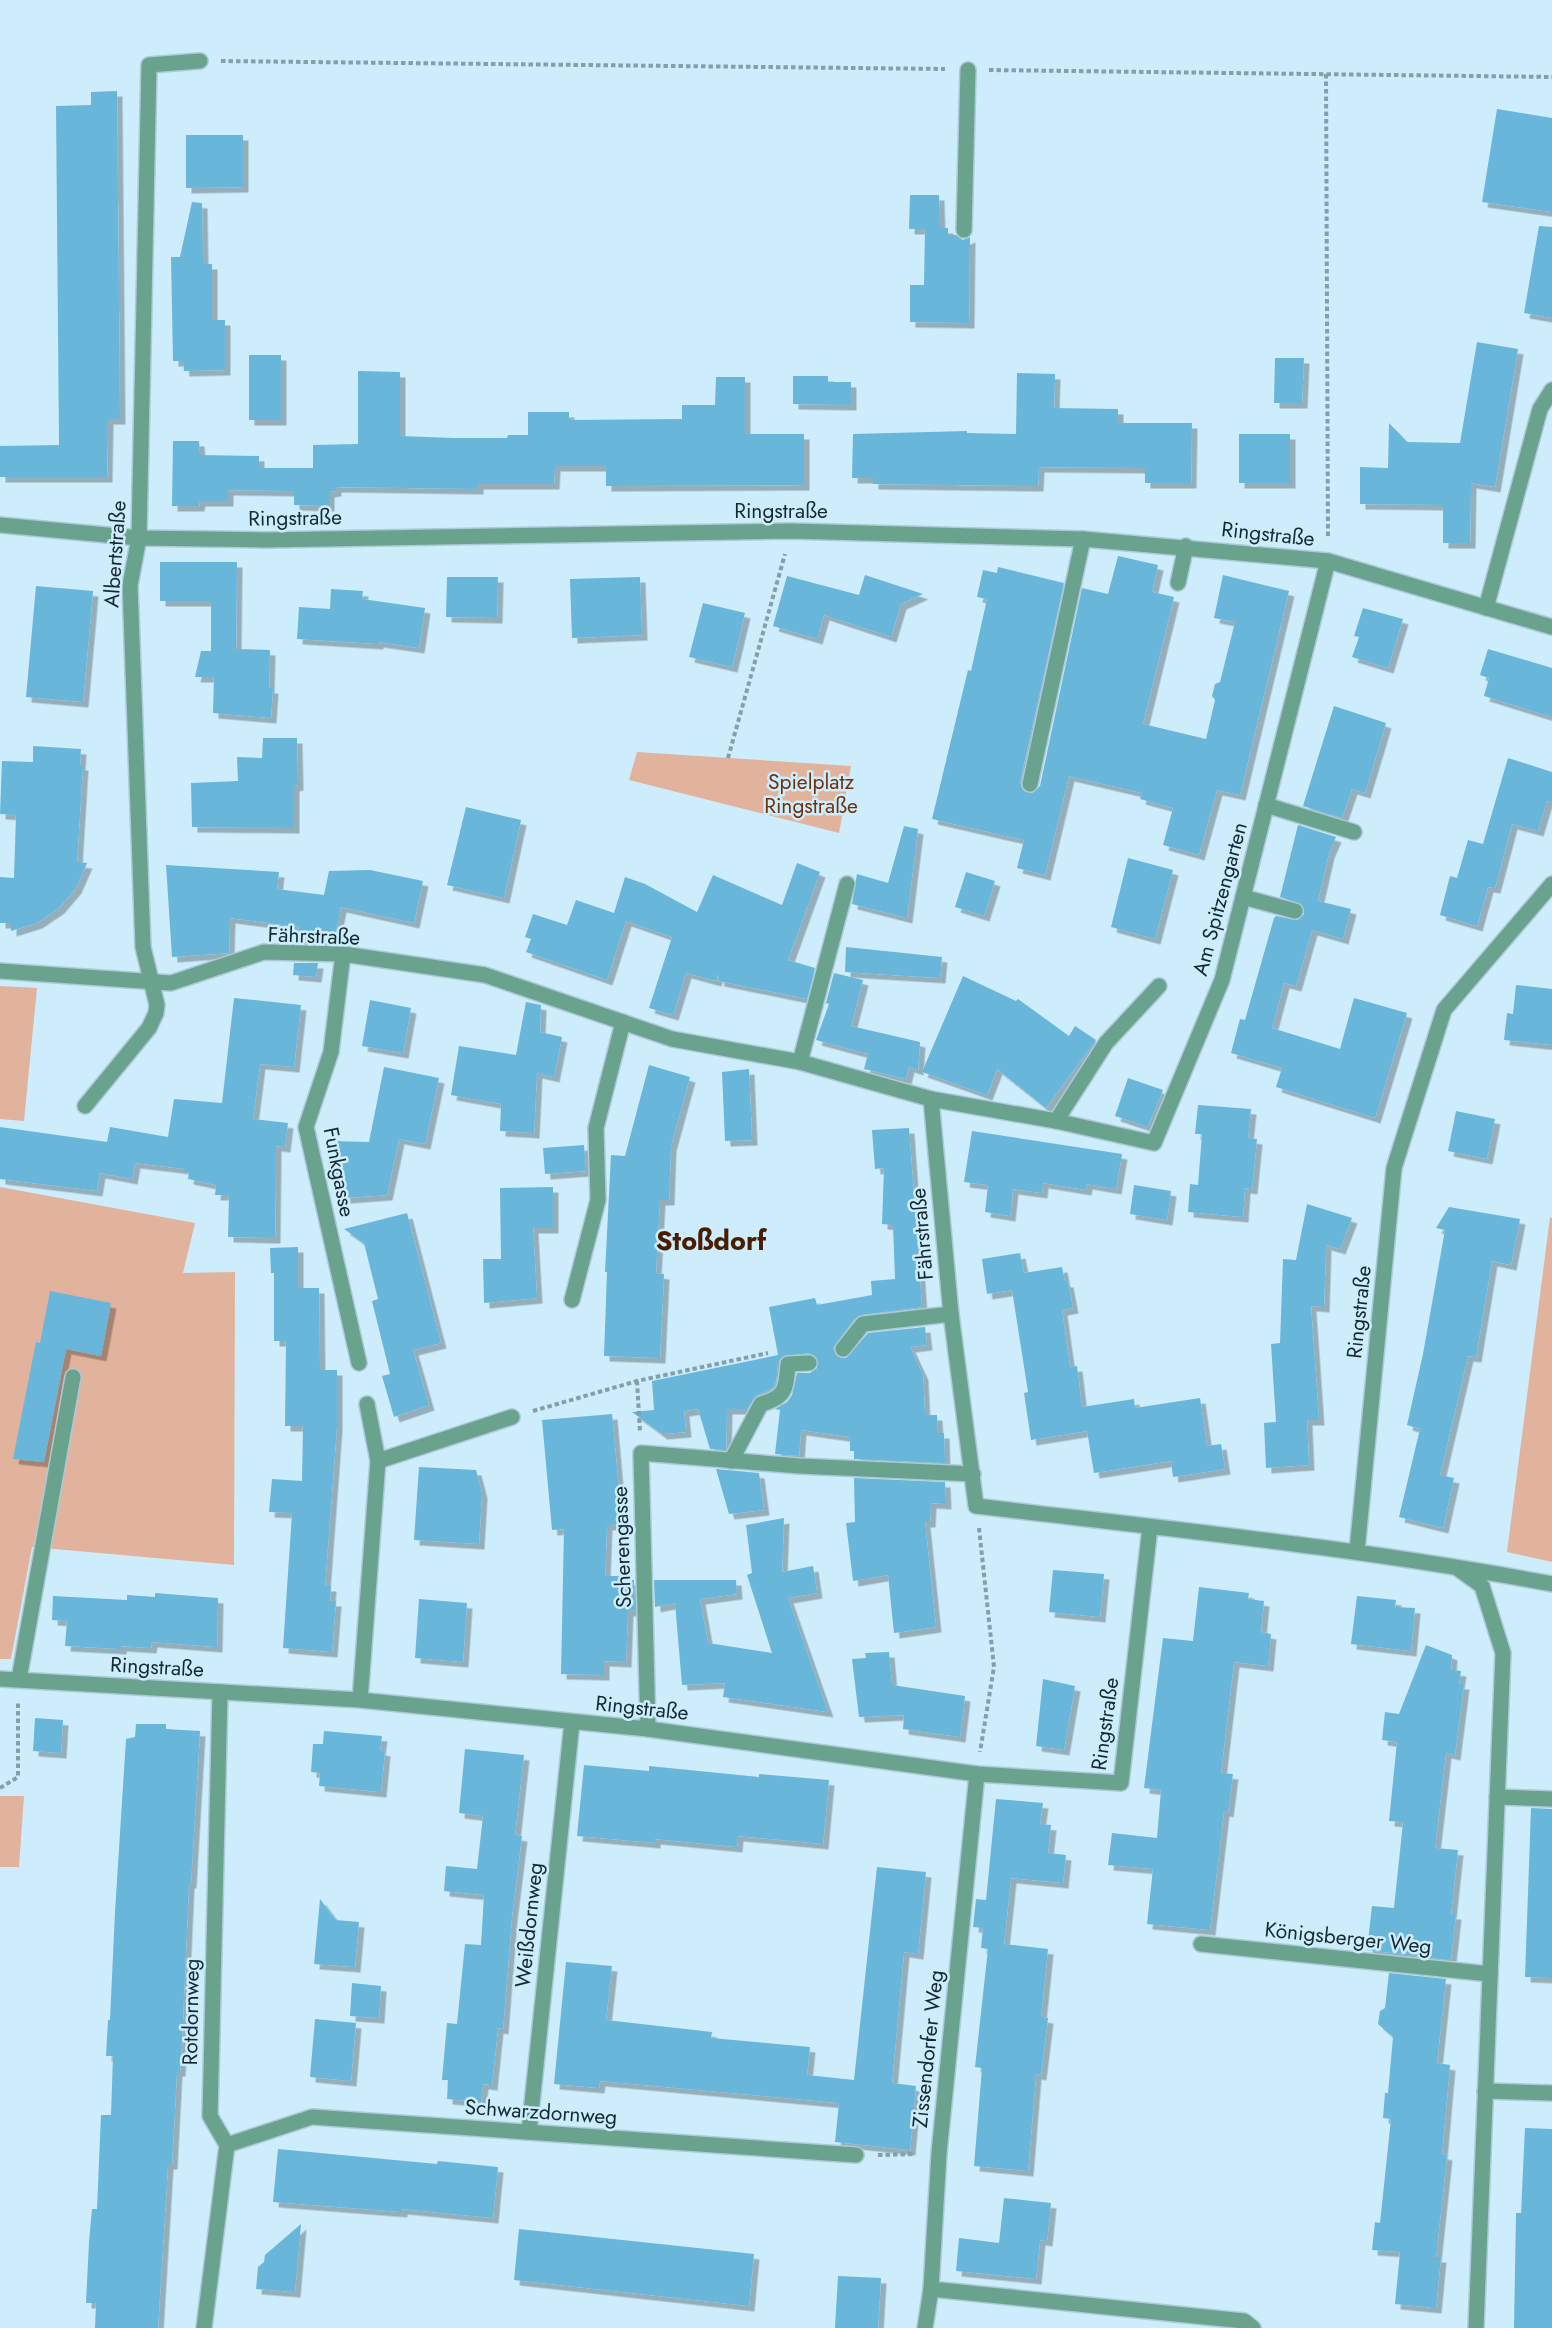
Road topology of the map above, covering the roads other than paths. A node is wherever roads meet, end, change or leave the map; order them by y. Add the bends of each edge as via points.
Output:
1 (200, 60) road end
2 (968, 70) road end
3 (964, 230) dead end
4 (1552, 390) edge
5 (0, 525) edge
6 (139, 538) junction
7 (1083, 538) junction
8 (1186, 546) junction
9 (1328, 561) junction
10 (1178, 583) dead end
11 (1486, 608) junction
12 (1552, 627) edge
13 (1030, 784) dead end
14 (1266, 805) junction
15 (1354, 832) dead end
16 (846, 884) dead end
17 (1552, 884) edge
18 (1243, 897) junction
19 (1295, 911) dead end
20 (343, 954) junction
21 (0, 971) edge
22 (152, 982) junction
23 (1160, 986) dead end
24 (623, 1022) junction
25 (800, 1062) junction
26 (931, 1099) junction
27 (85, 1106) dead end
28 (1056, 1121) junction
29 (572, 1300) dead end
30 (951, 1314) junction
31 (843, 1349) dead end
32 (359, 1363) dead end
33 (809, 1363) dead end
34 (73, 1377) dead end
35 (367, 1404) dead end
36 (512, 1417) road end
37 (378, 1461) junction
38 (731, 1461) junction
39 (973, 1474) junction
40 (1150, 1527) junction
41 (1357, 1551) junction
42 (1454, 1566) junction
43 (1552, 1584) edge
44 (0, 1679) edge
45 (19, 1680) junction
46 (220, 1692) junction
47 (360, 1700) junction
48 (572, 1722) junction
49 (648, 1729) junction
50 (977, 1773) junction
51 (1497, 1797) junction
52 (1552, 1799) edge
53 (1201, 1944) dead end
54 (1490, 1974) junction
55 (1485, 2091) junction
56 (1552, 2093) edge
57 (529, 2132) junction
58 (227, 2145) junction
59 (856, 2155) road end
60 (931, 2289) junction
61 (204, 2328) edge
62 (925, 2328) edge
63 (1253, 2328) edge
64 (1476, 2328) edge

1 - 6 street, Albertstraße via 149,65
2 - 3 street
4 - 11 street via 1540,409
5 - 6 street, Ringstraße
6 - 7 street, Ringstraße via 266,540 790,531
6 - 22 street, Albertstraße via 130,585 143,947
7 - 8 street, Ringstraße
7 - 13 street
8 - 9 street, Ringstraße
8 - 10 street
9 - 11 street, Ringstraße
9 - 14 street, Am Spitzengarten
11 - 12 street, Ringstraße
14 - 15 street
14 - 18 street, Am Spitzengarten
16 - 25 street
17 - 41 street, Ringstraße via 1444,1010 1394,1168
18 - 19 street
18 - 28 street, Am Spitzengarten via 1221,980 1154,1143
20 - 22 street, Fährstraße via 264,952 171,983
20 - 24 street, Fährstraße via 485,975
20 - 32 street, Funkgasse via 331,1052 306,1127
21 - 22 street, Fährstraße
22 - 27 street, Albertstraße via 157,1005 149,1028
23 - 28 street, Am Spitzengarten via 1106,1043
24 - 25 street, Fährstraße via 672,1039
24 - 29 street via 596,1128 598,1200
25 - 26 street, Fährstraße
26 - 28 street, Am Spitzengarten
26 - 30 street, Fährstraße
30 - 31 street via 862,1324
30 - 39 street, Fährstraße
33 - 38 street via 788,1364 786,1388 774,1401 761,1404
34 - 45 street
35 - 37 street
36 - 37 street
37 - 47 street
38 - 39 street
38 - 49 street, Scherengasse via 641,1453
39 - 40 street, Fährstraße via 976,1506
40 - 41 street
40 - 50 street, Ringstraße via 1121,1783
41 - 42 street
42 - 43 street
42 - 51 street via 1482,1586 1503,1653
44 - 45 street, Ringstraße
45 - 46 street, Ringstraße
46 - 47 street, Ringstraße
46 - 58 street, Rotdornweg via 210,2116
47 - 48 street, Ringstraße
48 - 49 street, Ringstraße
48 - 57 street, Weißdornweg
49 - 50 street, Ringstraße
50 - 60 street, Zissendorfer Weg via 939,2153
51 - 52 street
51 - 54 street
53 - 54 street, Königsberger Weg
54 - 55 street
55 - 56 street
55 - 64 street
57 - 58 street, Schwarzdornweg via 312,2117
57 - 59 street, Schwarzdornweg
58 - 61 street
60 - 62 street, Zissendorfer Weg
60 - 63 street via 1244,2321

